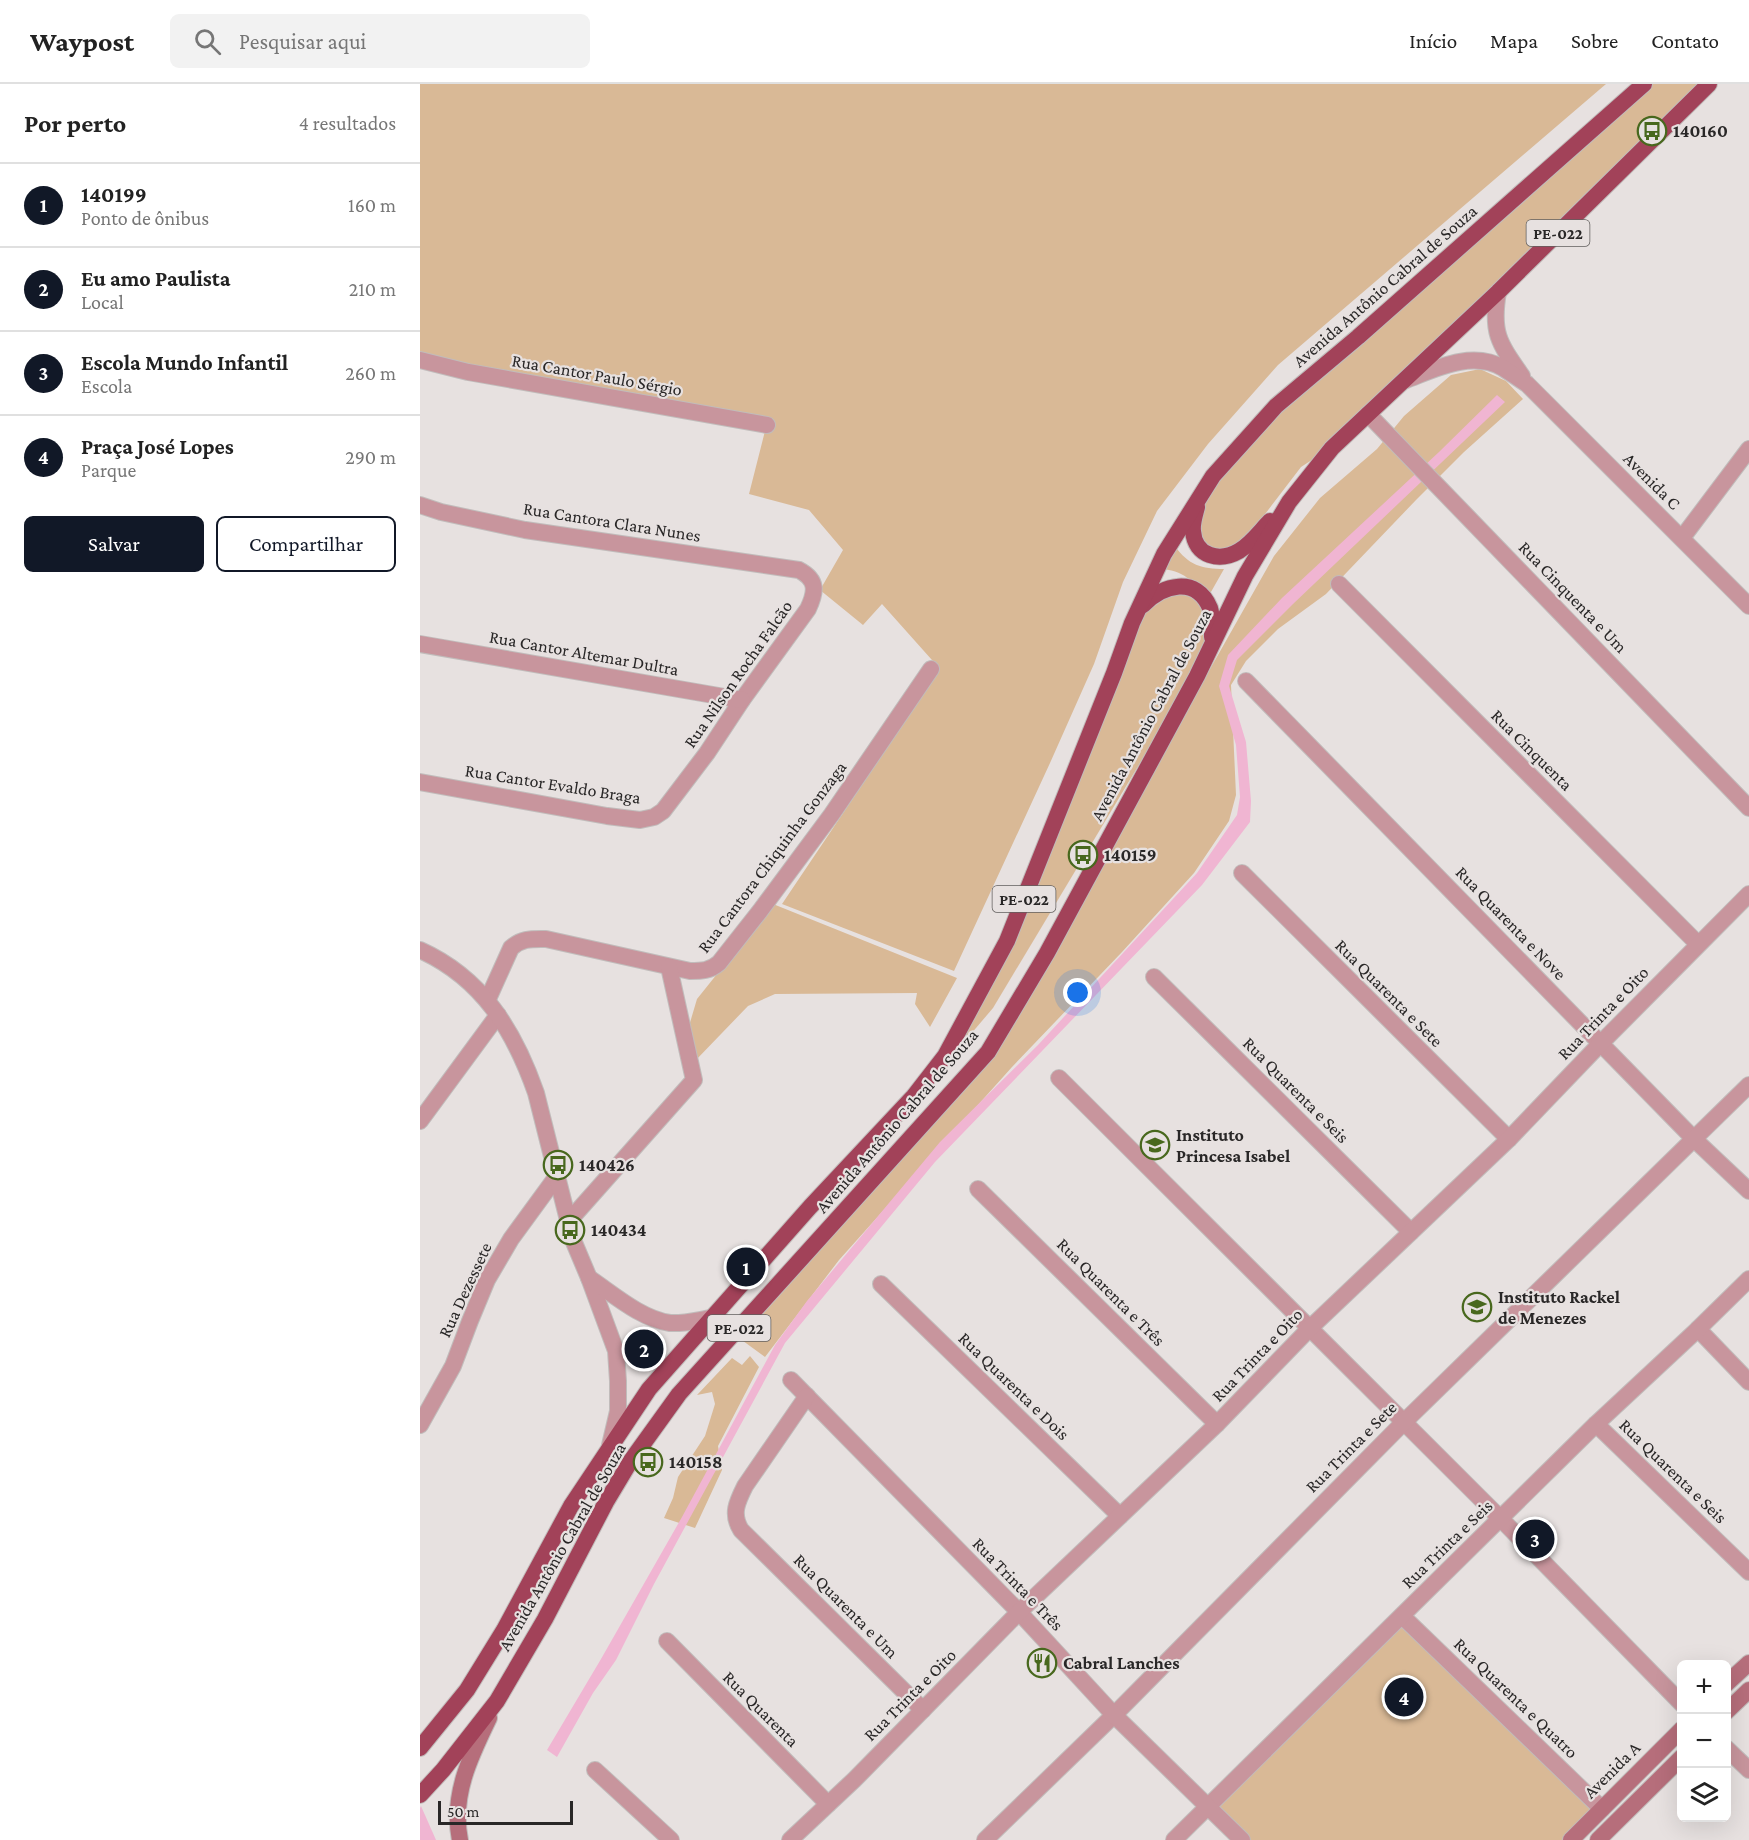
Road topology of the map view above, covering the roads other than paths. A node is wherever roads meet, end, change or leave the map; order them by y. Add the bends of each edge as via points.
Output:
1 (1644, 84) edge
2 (1709, 84) edge
3 (1498, 292) junction
4 (420, 360) edge
5 (1406, 380) junction
6 (1527, 384) junction
7 (1368, 414) junction
8 (767, 425) dead end
9 (1749, 449) edge
10 (1201, 495) junction
11 (1289, 502) junction
12 (420, 505) edge
13 (1682, 538) junction
14 (799, 570) joint
15 (1339, 584) dead end
16 (1749, 605) edge
17 (1139, 609) junction
18 (1212, 641) junction
19 (420, 644) edge
20 (931, 669) dead end
21 (1246, 681) dead end
22 (742, 700) junction
23 (420, 782) edge
24 (672, 799) joint
25 (1749, 808) edge
26 (1242, 873) dead end
27 (1749, 894) edge
28 (1698, 944) junction
29 (420, 950) edge
30 (669, 967) junction
31 (1154, 977) dead end
32 (488, 999) junction
33 (498, 1015) junction
34 (1601, 1043) junction
35 (1059, 1078) dead end
36 (1749, 1085) edge
37 (420, 1121) edge
38 (1509, 1140) junction
39 (1694, 1140) junction
40 (557, 1176) junction
41 (978, 1189) dead end
42 (1749, 1191) edge
43 (568, 1222) junction
44 (1411, 1232) junction
45 (590, 1278) junction
46 (1749, 1279) edge
47 (881, 1284) dead end
48 (712, 1318) junction
49 (1310, 1328) junction
50 (1698, 1329) junction
51 (791, 1380) dead end
52 (1749, 1382) edge
53 (807, 1396) junction
54 (1403, 1423) junction
55 (1217, 1424) junction
56 (1596, 1424) junction
57 (420, 1425) edge
58 (610, 1445) junction
59 (1120, 1516) junction
60 (1501, 1520) junction
61 (1749, 1572) edge
62 (1019, 1612) junction
63 (1402, 1616) junction
64 (667, 1641) dead end
65 (1749, 1663) edge
66 (1731, 1679) edge
67 (1749, 1690) edge
68 (1677, 1699) edge
69 (497, 1701) junction
70 (1731, 1707) edge
71 (922, 1710) junction
72 (1114, 1715) junction
73 (1677, 1734) edge
74 (421, 1746) edge
75 (1731, 1753) edge
76 (1677, 1762) edge
77 (595, 1770) dead end
78 (1749, 1770) edge
79 (420, 1795) edge
80 (828, 1804) junction
81 (1208, 1806) junction
82 (1602, 1809) junction
83 (460, 1840) edge
84 (672, 1840) edge
85 (790, 1840) edge
86 (985, 1840) edge
87 (1174, 1840) edge
88 (1242, 1840) edge
89 (1571, 1840) edge
90 (1598, 1840) edge

1 - 10 highway, Avenida Antônio Cabral de Souza / PE-022 via 1276,406 1213,476
2 - 3 highway, Avenida Antônio Cabral de Souza / PE-022
3 - 5 highway, Avenida Antônio Cabral de Souza / PE-022
3 - 6 street via 1494,312 1501,345
4 - 8 street, Rua Cantor Paulo Sérgio
5 - 6 street via 1444,365 1484,362 1501,367
5 - 7 highway, Avenida Antônio Cabral de Souza / PE-022
6 - 13 street, Avenida C
7 - 11 highway, Avenida Antônio Cabral de Souza / PE-022 via 1332,448
7 - 25 street, Rua Cinquenta e Um
9 - 13 street
10 - 11 highway via 1193,532 1202,552 1214,556 1242,550
10 - 17 highway, Avenida Antônio Cabral de Souza / PE-022 via 1164,554
11 - 18 highway, Avenida Antônio Cabral de Souza / PE-022
12 - 14 street, Rua Cantora Clara Nunes via 525,530
13 - 16 street, Avenida C
14 - 22 street, Rua Nilson Rocha Falcão via 809,575 814,596
15 - 28 street, Rua Cinquenta
17 - 18 highway via 1162,590 1180,586 1198,591 1212,616
17 - 48 highway, Avenida Antônio Cabral de Souza / PE-022 via 1007,941 945,1056 914,1096
18 - 69 highway, Avenida Antônio Cabral de Souza / PE-022 via 1197,676 1047,953 988,1052 679,1394 606,1502
19 - 22 street, Rua Cantor Altemar Dultra
20 - 30 street, Rua Cantora Chiquinha Gonzaga via 832,814 719,963 702,971
21 - 34 street, Rua Quarenta e Nove
22 - 24 street, Rua Nilson Rocha Falcão
23 - 24 street, Rua Cantor Evaldo Braga via 640,820 654,817
26 - 38 street, Rua Quarenta e Sete
27 - 28 street, Rua Trinta e Oito
28 - 34 street, Rua Trinta e Oito
29 - 32 street via 450,966
30 - 32 street, Rua Cantora Chiquinha Gonzaga via 546,939 525,939 511,948
30 - 43 street via 694,1080
31 - 44 street, Rua Quarenta e Seis
32 - 33 street
33 - 37 street
33 - 40 street via 529,1073
34 - 38 street, Rua Trinta e Oito
34 - 39 street, Rua Quarenta e Nove
35 - 49 street
36 - 39 street, Rua Trinta e Sete
38 - 44 street, Rua Trinta e Oito
39 - 42 street, Rua Quarenta e Nove
39 - 54 street, Rua Trinta e Sete
40 - 43 street
40 - 57 street, Rua Dezessete via 510,1239 488,1280 453,1366
41 - 55 street, Rua Quarenta e Três
43 - 45 street
44 - 49 street, Rua Trinta e Oito
45 - 48 street via 649,1317 669,1323
45 - 58 street via 616,1351 618,1411
46 - 50 street, Rua Trinta e Seis
47 - 59 street, Rua Quarenta e Dois
48 - 58 highway, Avenida Antônio Cabral de Souza / PE-022 via 649,1389
49 - 54 street
49 - 55 street, Rua Trinta e Oito
50 - 52 street
50 - 56 street, Rua Trinta e Seis
51 - 53 street, Rua Trinta e Três
53 - 62 street, Rua Trinta e Três
53 - 71 street, Rua Quarenta e Um via 745,1486 734,1513 736,1522
54 - 60 street
54 - 72 street, Rua Trinta e Sete
55 - 59 street, Rua Trinta e Oito
56 - 60 street, Rua Trinta e Seis
56 - 61 street, Rua Quarenta e Seis
58 - 74 highway, Avenida Antônio Cabral de Souza / PE-022 via 571,1506 504,1630 466,1690
59 - 62 street, Rua Trinta e Oito
60 - 63 street, Rua Trinta e Seis
60 - 68 street
62 - 71 street, Rua Trinta e Oito
62 - 72 street, Rua Trinta e Três
63 - 81 street, Rua Trinta e Seis
63 - 82 street, Rua Quarenta e Quatro
64 - 80 street, Rua Quarenta
65 - 66 main road
67 - 70 main road
69 - 79 highway, Avenida Antônio Cabral de Souza / PE-022
69 - 83 main road via 462,1780 458,1806
71 - 80 street, Rua Trinta e Oito
72 - 81 street, Rua Trinta e Três
72 - 86 street, Rua Trinta e Sete
73 - 82 main road, Avenida A
75 - 78 street
76 - 90 main road
77 - 84 street
80 - 85 street, Rua Trinta e Oito
81 - 87 street, Rua Trinta e Seis
81 - 88 street, Rua Trinta e Três
82 - 89 main road, Avenida A

